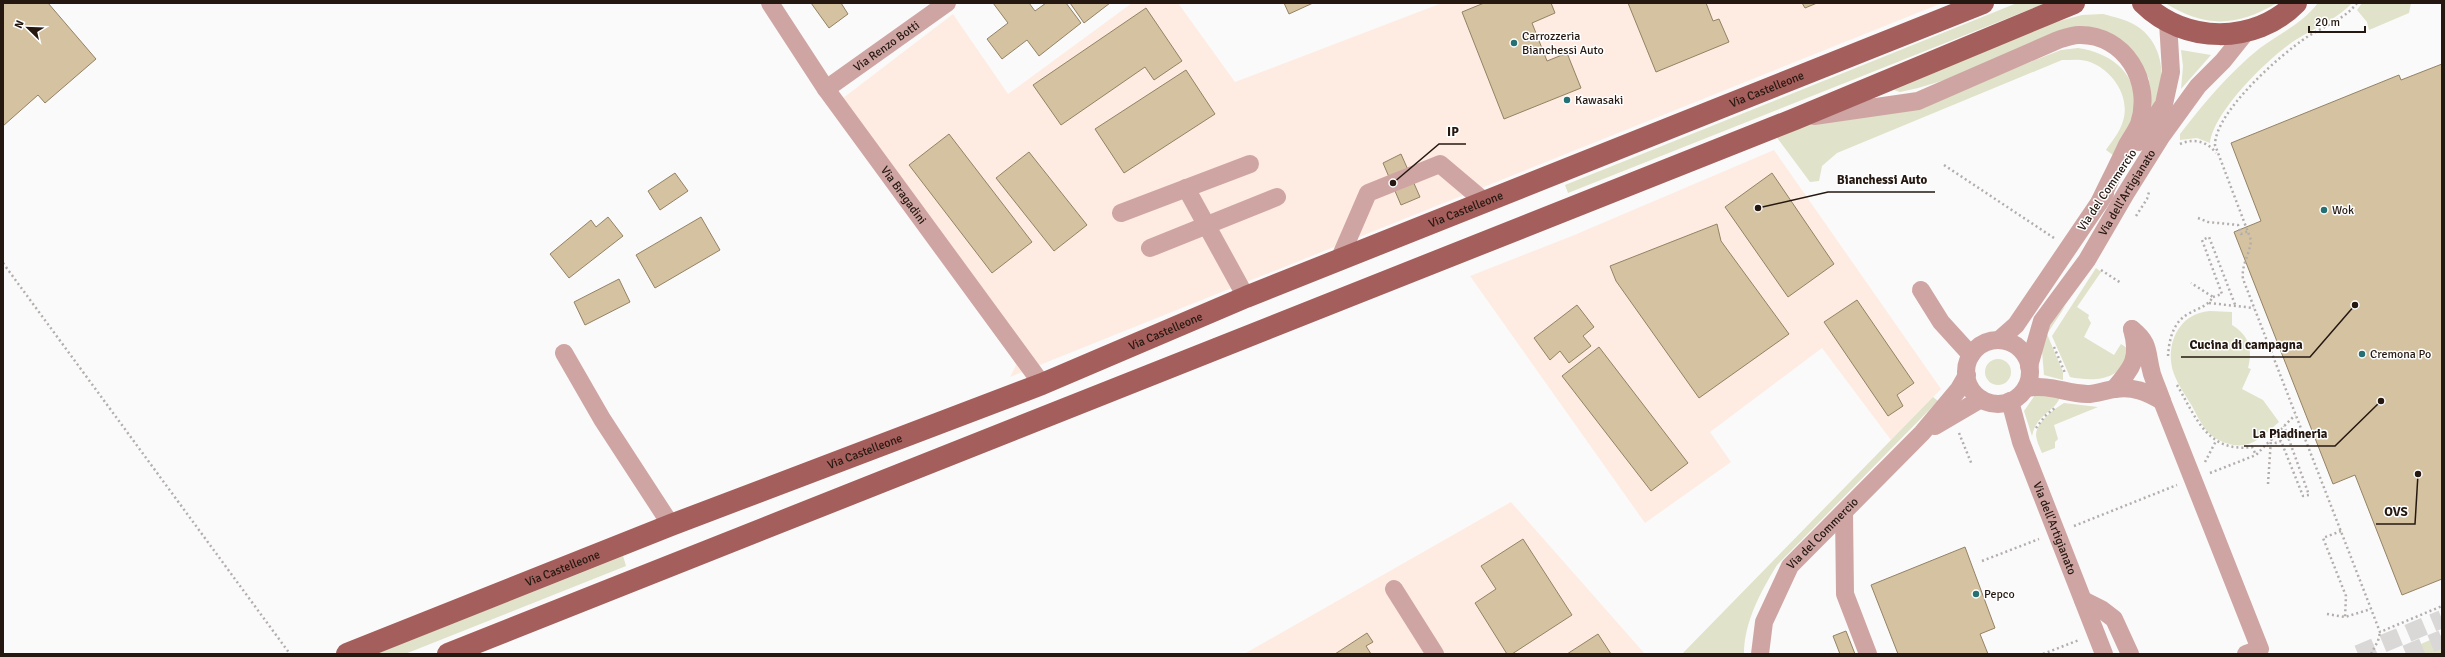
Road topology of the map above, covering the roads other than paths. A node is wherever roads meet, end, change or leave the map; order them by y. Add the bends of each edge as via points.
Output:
1 (770, 3) edge
2 (947, 3) edge
3 (1983, 3) edge
4 (2074, 3) edge
5 (2143, 3) edge
6 (2296, 3) edge
7 (2168, 22) junction
8 (2247, 31) junction
9 (826, 89) junction
10 (1795, 119) junction
11 (1250, 164) dead end
12 (1186, 188) junction
13 (1277, 197) dead end
14 (1485, 202) junction
15 (2099, 203) junction
16 (1121, 213) dead end
17 (1206, 226) junction
18 (1150, 248) dead end
19 (1339, 260) junction
20 (1921, 290) dead end
21 (1246, 296) junction
22 (1998, 340) junction
23 (1975, 351) junction
24 (564, 353) dead end
25 (2029, 366) junction
26 (1966, 375) junction
27 (1042, 384) junction
28 (2026, 388) junction
29 (2114, 389) junction
30 (1981, 399) junction
31 (2162, 401) junction
32 (2005, 403) junction
33 (1922, 433) junction
34 (1844, 513) junction
35 (671, 525) junction
36 (1394, 589) dead end
37 (2083, 600) junction
38 (2253, 652) edge
39 (347, 654) edge
40 (448, 654) edge
41 (1435, 654) edge
42 (1760, 654) edge
43 (1868, 654) edge
44 (2104, 654) edge
45 (2130, 654) edge

1 - 9 street, Via Bragadini
2 - 9 street, Via Renzo Botti
3 - 14 main road, Via Castelleone
4 - 10 main road
5 - 7 main road
6 - 8 main road via 2278,18
7 - 8 main road via 2198,33 2231,34
7 - 15 street, Via del Commercio via 2171,72 2164,104
8 - 25 street, Via dell'Artigianato via 2223,62 2198,86 2126,193 2087,260 2042,321
9 - 27 street, Via Bragadini
10 - 15 street via 1918,101 2058,40 2078,35 2099,38 2117,47 2132,62 2140,81 2142,102 2139,124
10 - 40 main road
11 - 12 street
12 - 16 street
12 - 17 street
13 - 17 street
14 - 19 main road, Via Castelleone
14 - 19 street via 1440,164 1368,193
15 - 22 street, Via del Commercio via 2016,325
17 - 18 street
17 - 21 street
19 - 21 main road, Via Castelleone
20 - 23 street via 1941,322
21 - 27 main road, Via Castelleone
22 - 23 street via 1988,342
22 - 25 street via 2009,342 2019,348 2026,356
23 - 26 street
24 - 35 street via 602,419
25 - 28 street via 2030,377
26 - 30 street via 1974,393
26 - 33 street, Via del Commercio via 1959,389
27 - 35 main road, Via Castelleone
28 - 29 street via 2042,385 2086,394
28 - 32 street via 2019,396
29 - 31 street via 2135,389
29 - 31 street via 2135,360 2136,345 2132,329 2144,340
30 - 32 street
30 - 33 street, Via del Commercio
31 - 38 street via 2201,476
32 - 37 street, Via dell'Artigianato via 2028,437 2056,532
33 - 34 street, Via del Commercio
34 - 42 street, Via del Commercio via 1790,566 1764,622
34 - 43 street via 1845,594
35 - 39 main road, Via Castelleone
36 - 41 street
37 - 44 street, Via dell'Artigianato
37 - 45 street via 2114,619

